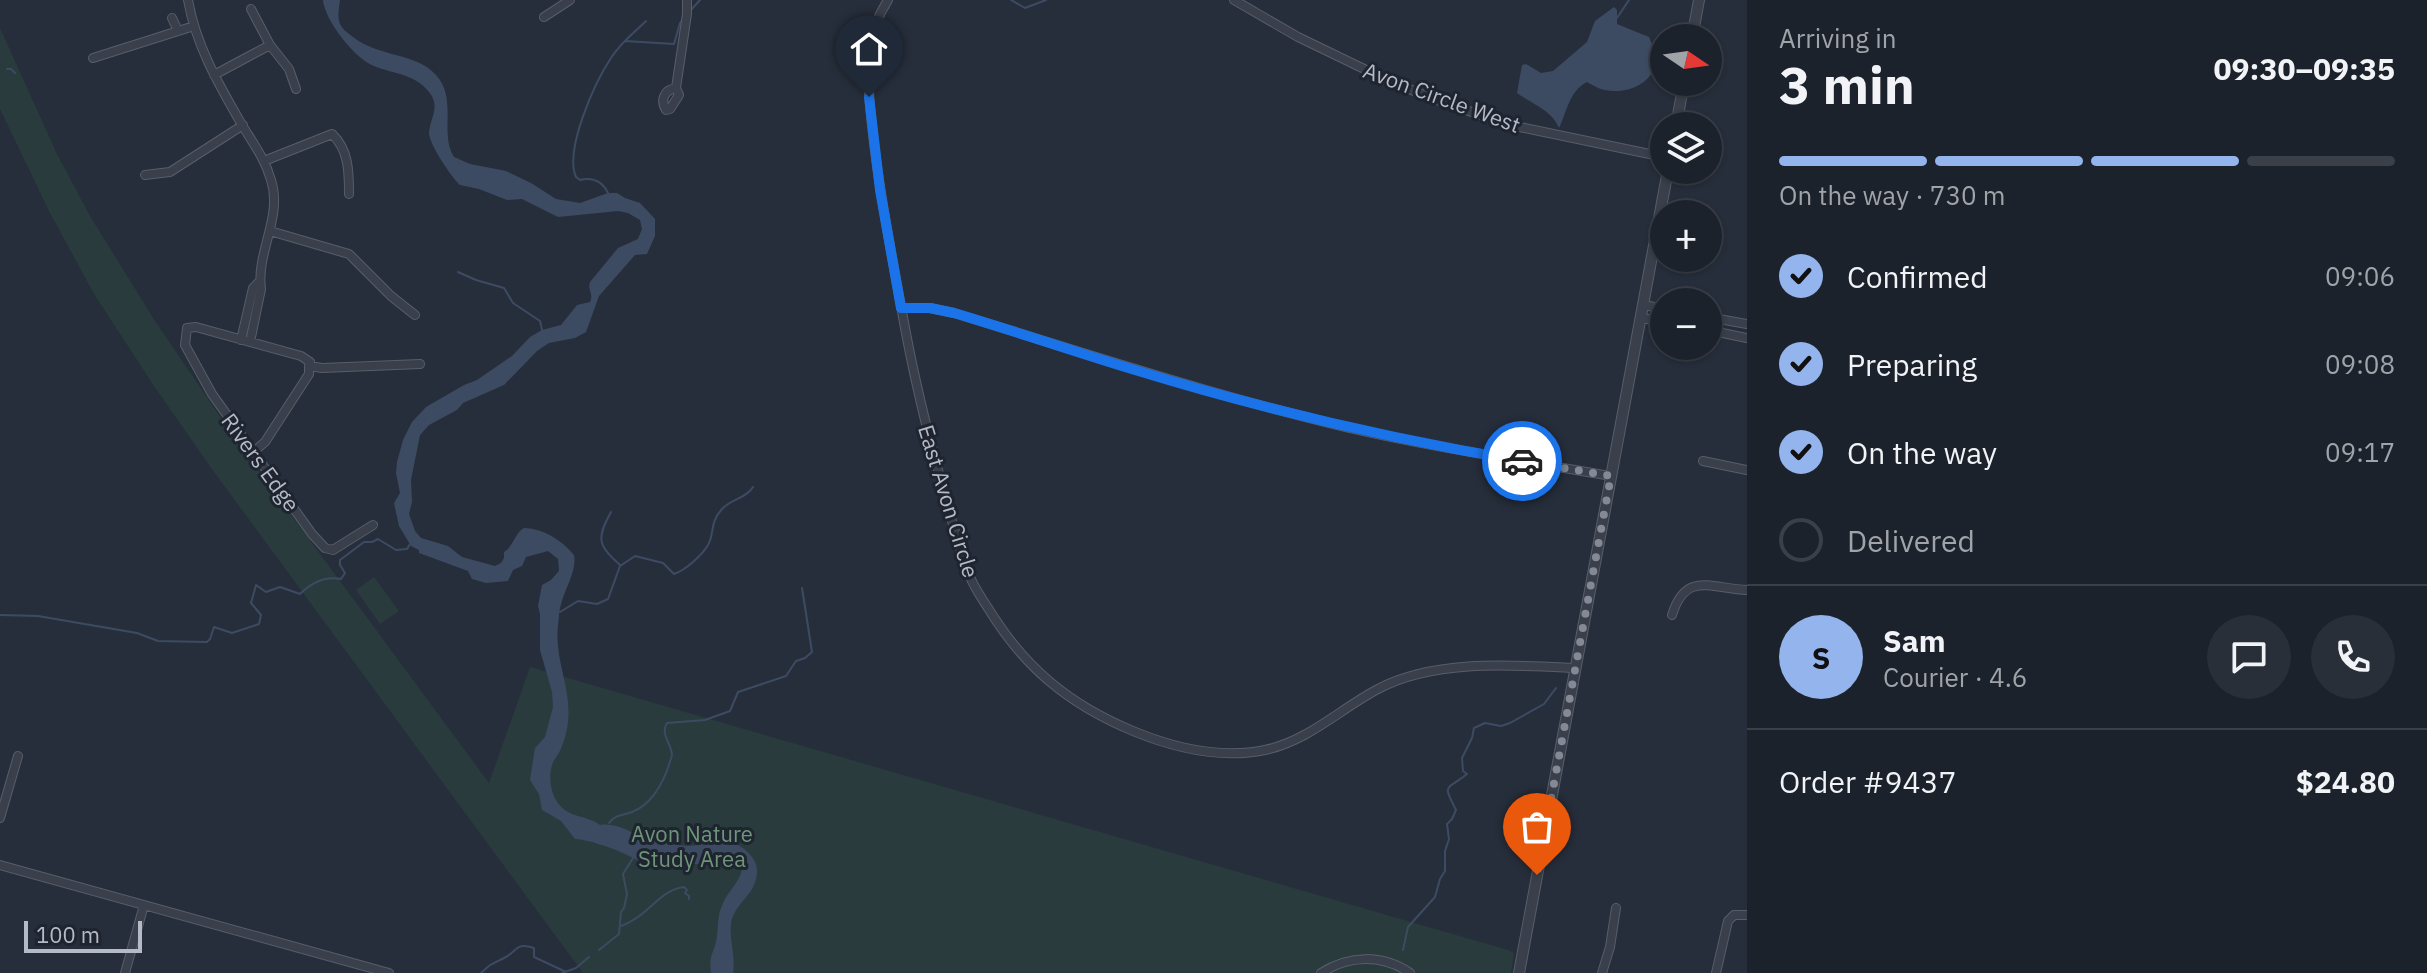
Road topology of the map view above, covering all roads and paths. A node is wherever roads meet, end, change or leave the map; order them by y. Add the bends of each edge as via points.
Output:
1 (188, 0) edge
2 (570, 0) edge
3 (687, 0) edge
4 (888, 0) edge
5 (1234, 0) edge
6 (1699, 0) edge
7 (251, 9) dead end
8 (544, 17) dead end
9 (172, 18) dead end
10 (1695, 24) edge
11 (194, 26) junction
12 (178, 31) junction
13 (270, 45) junction
14 (93, 58) dead end
15 (214, 75) junction
16 (676, 88) dead end
17 (296, 89) dead end
18 (243, 125) junction
19 (1650, 154) edge
20 (264, 161) junction
21 (145, 175) dead end
22 (1666, 184) edge
23 (349, 194) dead end
24 (270, 231) junction
25 (1644, 305) junction
26 (1650, 306) edge
27 (901, 308) junction
28 (415, 315) dead end
29 (1642, 318) junction
30 (1650, 319) edge
31 (1722, 320) edge
32 (1747, 324) edge
33 (1722, 333) edge
34 (1747, 338) edge
35 (245, 341) junction
36 (420, 364) dead end
37 (309, 366) junction
38 (253, 452) junction
39 (1703, 461) dead end
40 (1747, 470) edge
41 (1611, 476) junction
42 (373, 525) dead end
43 (1747, 590) edge
44 (1672, 615) dead end
45 (1575, 668) junction
46 (18, 756) dead end
47 (0, 818) edge
48 (0, 865) edge
49 (144, 905) junction
50 (1616, 908) dead end
51 (1747, 915) edge
52 (125, 973) edge
53 (389, 973) edge
54 (1321, 973) edge
55 (1410, 973) edge
56 (1519, 973) edge
57 (1602, 973) edge
58 (1716, 973) edge

1 - 11 street
2 - 8 street
3 - 16 street
4 - 27 street via 870,46 869,97
5 - 19 street, Avon Circle West via 1311,44 1442,102 1510,125
6 - 10 street
7 - 13 street
9 - 12 street
11 - 12 street
11 - 15 street
12 - 14 street
13 - 15 street
13 - 17 street via 289,69
15 - 18 street
18 - 20 street
18 - 21 street via 170,172
20 - 23 street via 332,134 346,157
20 - 24 street via 276,203
22 - 25 street
24 - 28 street via 349,254
24 - 35 street
25 - 26 street
25 - 29 street
27 - 41 street via 954,313 1134,370 1363,431
27 - 45 street, East Avon Circle via 929,438 970,577 1026,660 1078,705 1151,739 1237,754 1293,741 1410,675 1465,668
29 - 30 street
29 - 41 street
31 - 32 street
33 - 34 street
35 - 37 street via 301,356
35 - 38 street, Rivers Edge via 193,327 187,328 185,337 212,394
36 - 37 street
37 - 38 street via 309,374 265,442
38 - 42 street, Rivers Edge via 325,548 340,547
39 - 40 street
41 - 45 street
43 - 44 street via 1694,585 1677,601
45 - 56 street
46 - 47 street
48 - 49 street
49 - 52 street
49 - 53 street
50 - 57 street
51 - 58 street via 1728,921
54 - 55 street via 1346,961 1369,959

